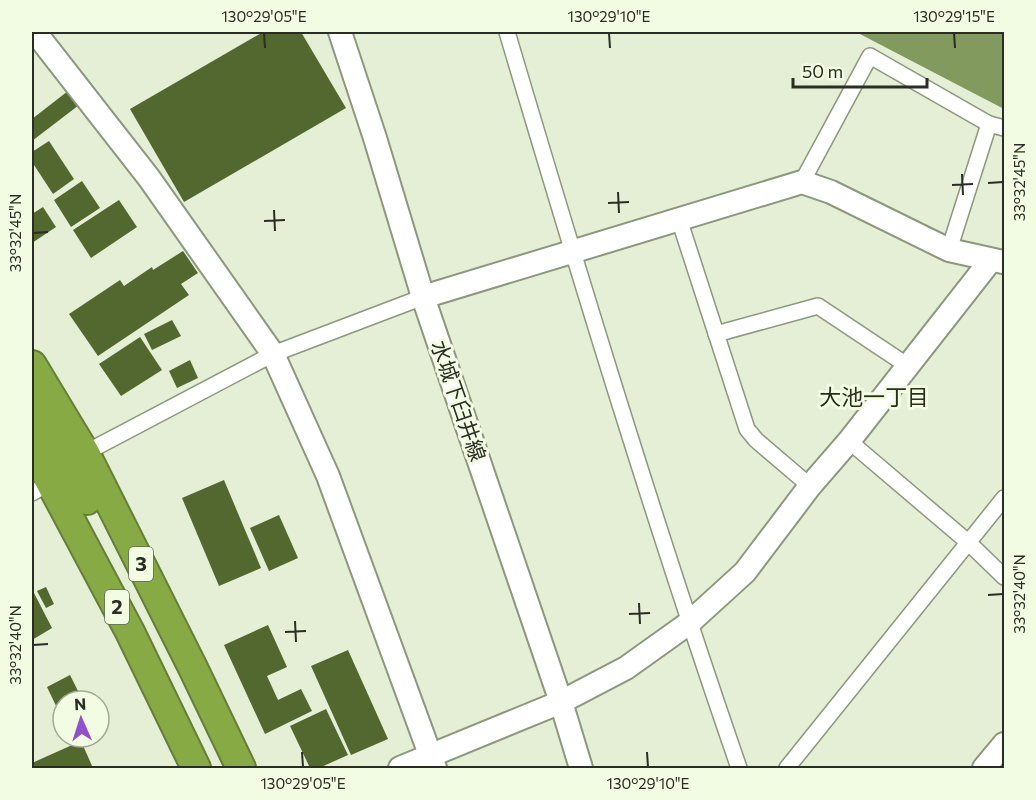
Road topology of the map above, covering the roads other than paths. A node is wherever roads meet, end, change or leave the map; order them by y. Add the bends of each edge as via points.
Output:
1 (35, 32) edge
2 (340, 32) edge
3 (507, 32) edge
4 (989, 124) junction
5 (1005, 128) edge
6 (802, 183) junction
7 (679, 219) junction
8 (949, 250) junction
9 (572, 252) junction
10 (998, 261) edge
11 (423, 297) junction
12 (716, 334) junction
13 (273, 354) junction
14 (32, 365) edge
15 (908, 366) junction
16 (32, 403) edge
17 (849, 441) junction
18 (32, 448) edge
19 (85, 453) junction
20 (35, 484) edge
21 (810, 486) junction
22 (1005, 498) edge
23 (969, 543) junction
24 (1005, 577) edge
25 (689, 623) junction
26 (561, 702) junction
27 (1005, 744) edge
28 (433, 762) edge
29 (180, 768) edge
30 (196, 768) edge
31 (221, 768) edge
32 (241, 768) edge
33 (400, 768) edge
34 (581, 768) edge
35 (739, 768) edge
36 (787, 768) edge
37 (984, 768) edge

1 - 13 street via 149,178
2 - 11 street, 水城下臼井線
3 - 9 street
4 - 5 street
4 - 6 street via 870,56
4 - 8 street
6 - 7 street
6 - 8 street via 831,192
7 - 9 street
7 - 12 street
8 - 10 street
9 - 11 street
9 - 25 street
10 - 15 street
11 - 13 street
11 - 26 street, 水城下臼井線
12 - 15 street via 818,306
12 - 21 street via 747,429
13 - 19 street
13 - 28 street via 328,476
14 - 19 highway, 3
15 - 17 street
16 - 31 highway, 2 via 153,623
17 - 21 street
17 - 23 street
18 - 30 highway, 2 via 130,632
19 - 32 highway, 3
20 - 29 highway via 147,685
21 - 25 street via 745,572
22 - 23 street
23 - 24 street
23 - 36 street
25 - 26 street via 626,668
25 - 35 street
26 - 28 street
26 - 34 street, 水城下臼井線
27 - 37 street
28 - 33 street

